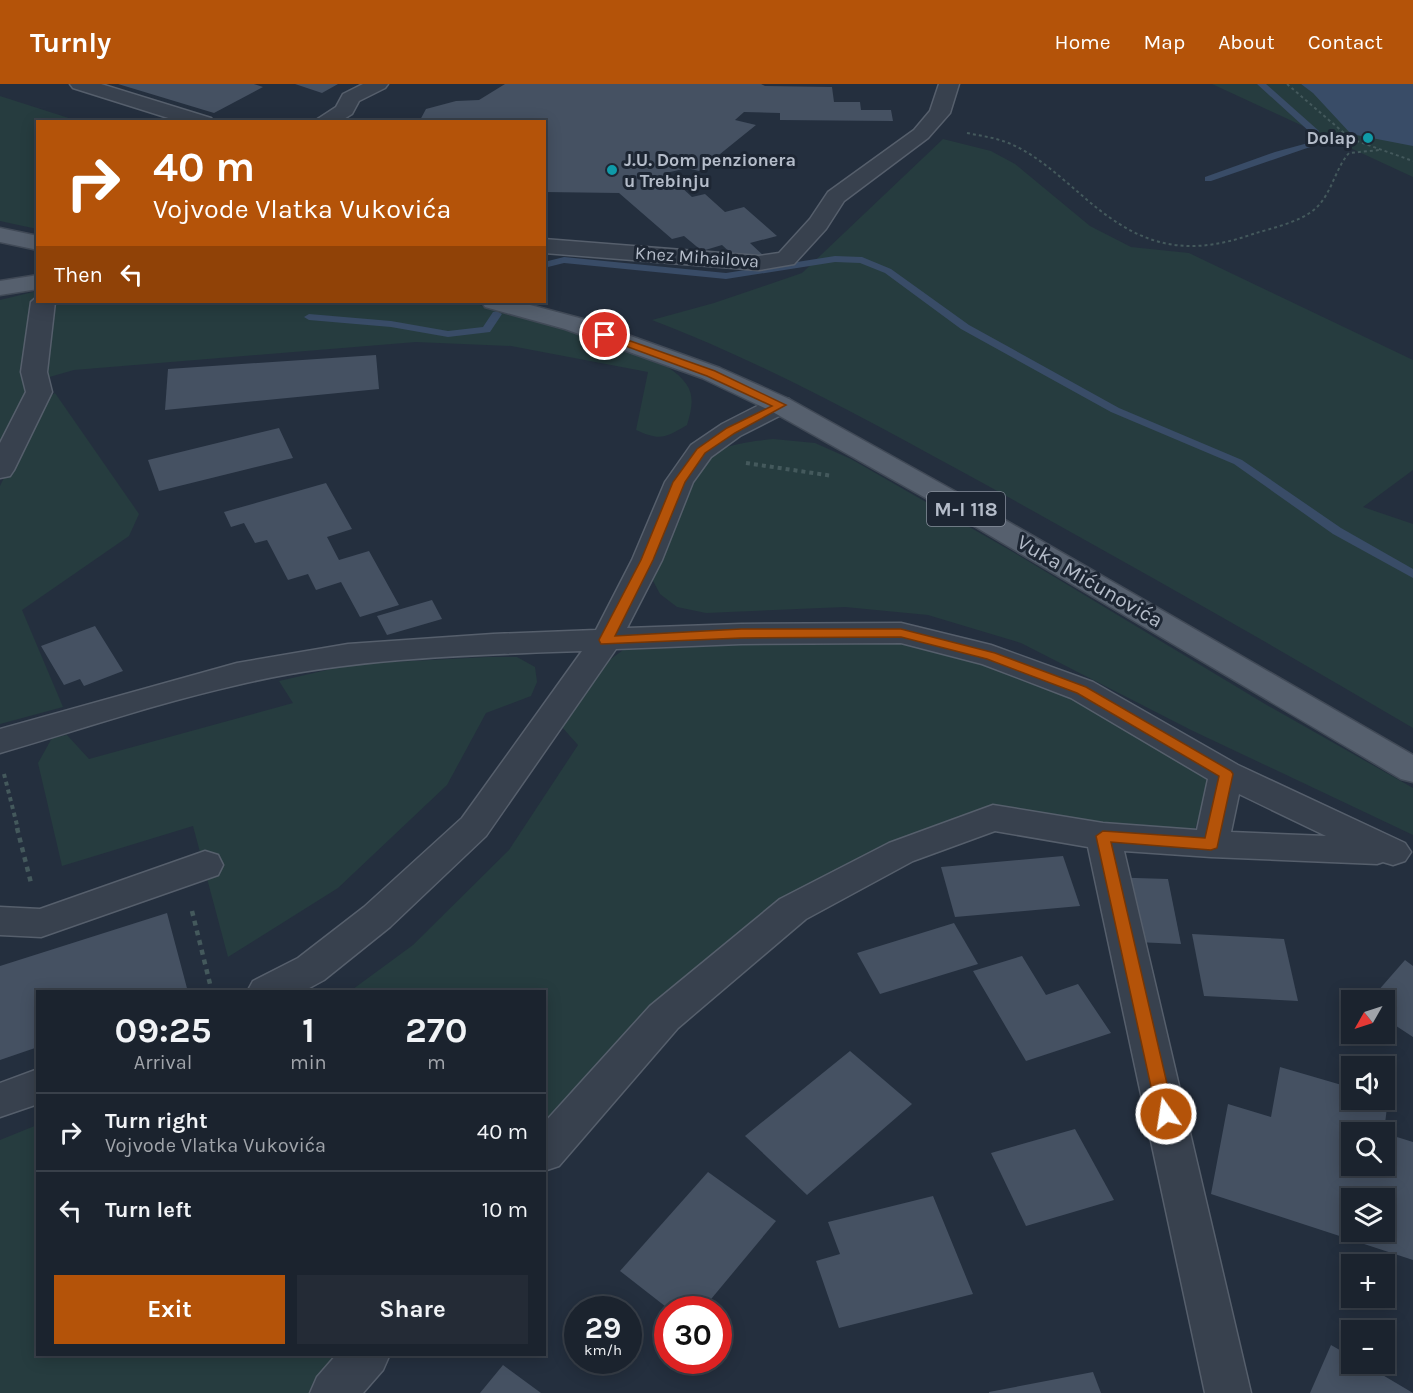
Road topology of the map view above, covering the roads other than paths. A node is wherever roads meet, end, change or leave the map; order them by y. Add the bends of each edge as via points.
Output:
1 (80, 84) edge
2 (378, 84) edge
3 (949, 84) edge
4 (197, 120) edge
5 (327, 120) edge
6 (0, 235) edge
7 (36, 243) edge
8 (546, 246) edge
9 (36, 282) edge
10 (0, 288) edge
11 (43, 303) edge
12 (498, 303) edge
13 (780, 405) junction
14 (0, 470) edge
15 (606, 640) junction
16 (1, 755) edge
17 (1413, 770) edge
18 (1226, 774) junction
19 (1103, 836) junction
20 (1211, 844) junction
21 (1403, 856) edge
22 (194, 869) road end
23 (0, 921) edge
24 (270, 990) edge
25 (36, 1087) edge
26 (0, 1100) edge
27 (546, 1151) edge
28 (365, 1356) edge
29 (333, 1393) edge
30 (1228, 1393) edge

1 - 4 street
2 - 5 street via 350,98 345,110
3 - 8 street, Knez Mihailova via 940,113 924,130 836,197 786,259 759,263
6 - 7 main road
9 - 10 main road
11 - 14 street via 34,372 39,392
12 - 13 main road, Vuka Mićunovića / M-I 118 via 574,324 660,355
13 - 15 street via 731,430 701,451 679,482 647,560
13 - 17 main road, Vuka Mićunovića / M-I 118
15 - 16 street via 348,655 237,674
15 - 18 street via 901,633 991,656 1082,690
15 - 24 street via 474,827 377,916 311,969
18 - 20 street
18 - 21 street
19 - 20 street
19 - 27 street via 993,818 901,852 793,909 664,1017
19 - 30 street
20 - 21 street
22 - 23 street via 40,923
25 - 26 street
28 - 29 street

